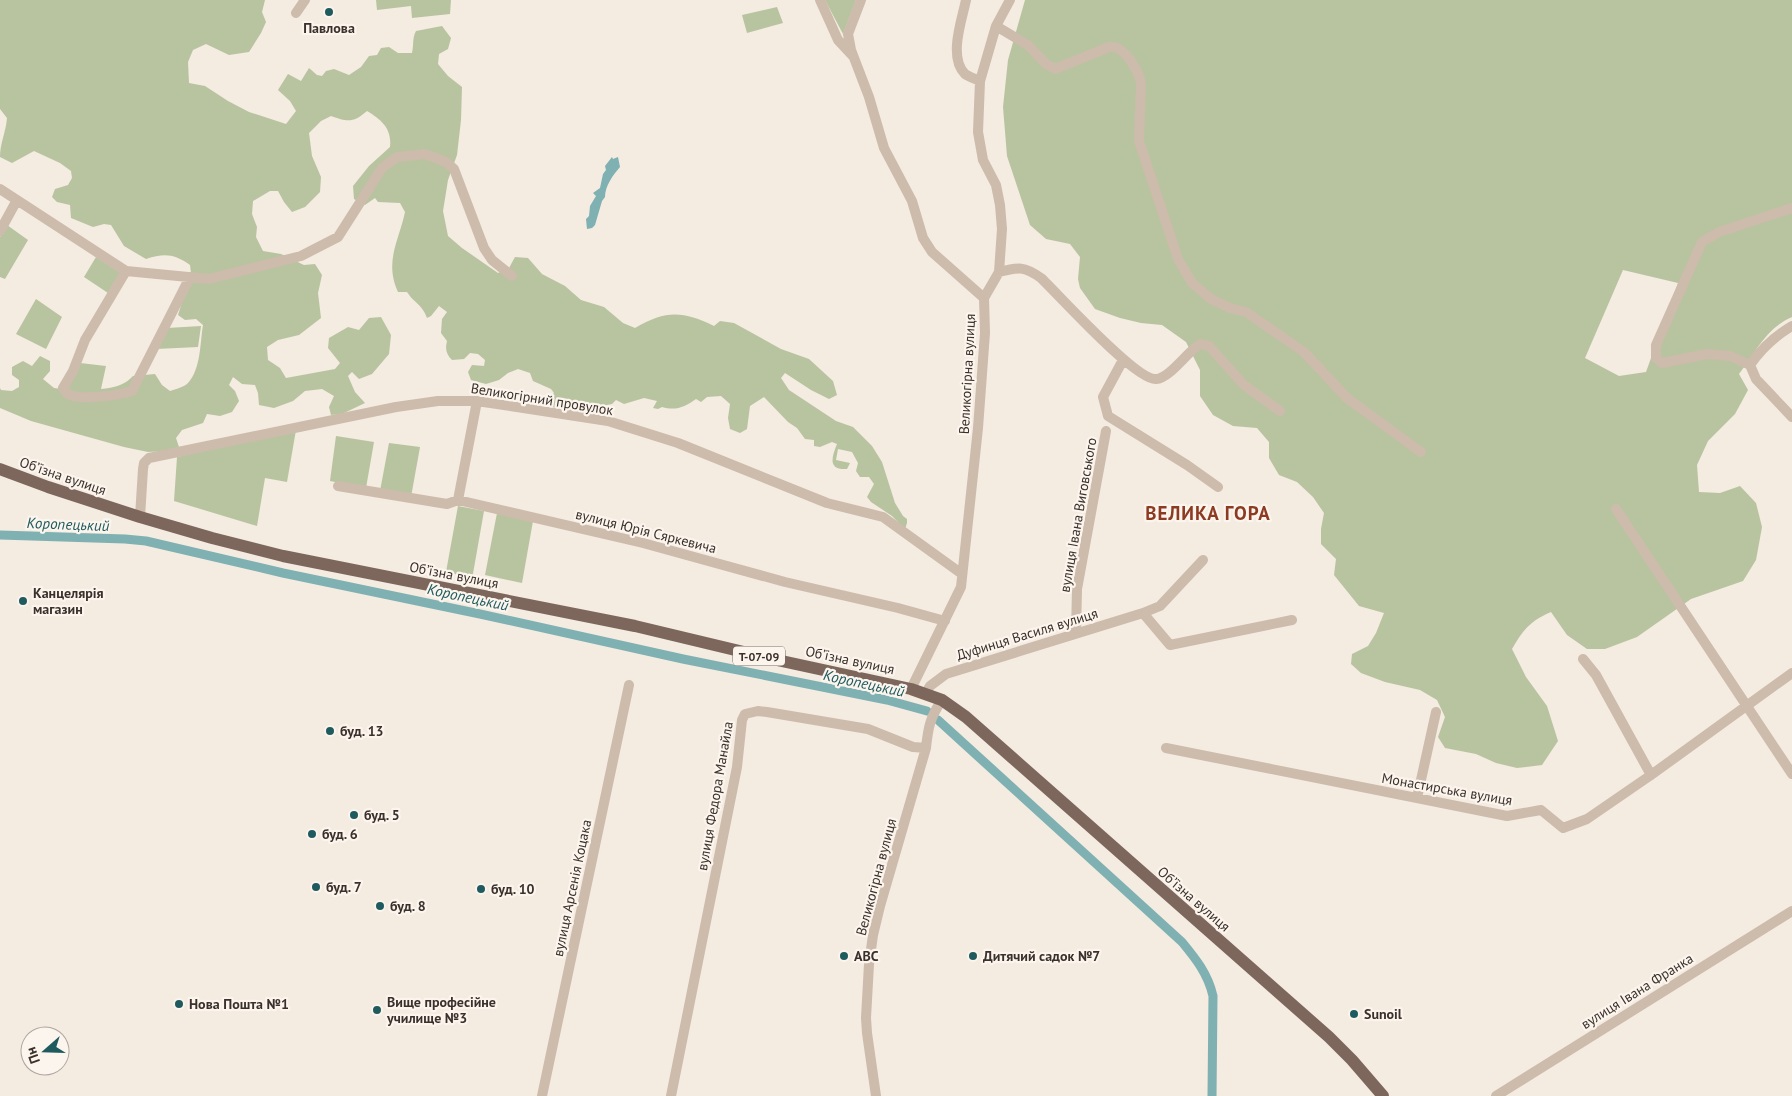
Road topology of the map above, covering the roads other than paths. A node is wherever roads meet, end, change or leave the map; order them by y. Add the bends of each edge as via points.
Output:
1 (305, 0) edge
2 (820, 0) edge
3 (861, 0) edge
4 (966, 0) edge
5 (1010, 0) edge
6 (296, 14) dead end
7 (996, 26) junction
8 (854, 58) junction
9 (980, 81) junction
10 (0, 189) edge
11 (17, 200) junction
12 (1792, 208) edge
13 (0, 231) edge
14 (126, 271) junction
15 (999, 272) junction
16 (512, 276) dead end
17 (190, 277) junction
18 (984, 298) junction
19 (1792, 326) edge
20 (1123, 360) junction
21 (1750, 365) junction
22 (477, 401) junction
23 (1280, 411) dead end
24 (1792, 417) edge
25 (1106, 431) dead end
26 (1421, 452) dead end
27 (0, 469) edge
28 (338, 486) dead end
29 (1218, 487) dead end
30 (458, 500) junction
31 (1616, 509) dead end
32 (140, 517) junction
33 (1203, 560) dead end
34 (962, 574) junction
35 (1143, 613) junction
36 (1292, 620) dead end
37 (945, 621) junction
38 (1076, 633) junction
39 (1583, 659) dead end
40 (1792, 673) edge
41 (629, 685) dead end
42 (911, 689) junction
43 (926, 693) junction
44 (942, 700) junction
45 (1746, 705) junction
46 (1436, 712) dead end
47 (926, 748) junction
48 (1166, 748) dead end
49 (1792, 774) edge
50 (1651, 775) junction
51 (1417, 798) junction
52 (1792, 911) edge
53 (542, 1096) edge
54 (671, 1096) edge
55 (876, 1096) edge
56 (1383, 1096) edge
57 (1496, 1096) edge

1 - 6 street
2 - 8 street via 838,40
3 - 8 street via 848,34
4 - 9 street via 957,41 958,60 966,74
5 - 7 street
7 - 9 street
7 - 26 street via 1028,45 1055,69 1109,47 1119,48 1139,75 1140,141 1178,259 1192,283 1211,299 1246,312 1304,352 1347,398
8 - 18 street, Великогірна вулиця via 884,148 912,201 923,238 932,252
9 - 15 street via 978,132 983,160 996,185 1000,204
10 - 11 street
11 - 13 street
11 - 14 street
12 - 21 street via 1719,232 1702,242 1656,345 1656,358 1662,362 1707,354 1730,356
14 - 17 street
14 - 17 street via 85,340 73,371 64,384 68,394 84,397 132,391
15 - 18 street
15 - 20 street via 1020,267 1042,278
16 - 17 street via 492,260 484,248 454,170 446,162 426,154 397,157 382,168 338,237 301,256 209,279
18 - 34 street, Великогірна вулиця via 985,333 978,428
19 - 21 street via 1779,334
20 - 23 street via 1146,378 1156,379 1167,374 1200,344 1209,346 1244,385
20 - 29 street via 1102,397 1108,416
21 - 24 street via 1756,379
22 - 30 street
22 - 32 street, Великогірний провулок via 438,401 396,407 149,458 143,469
22 - 34 street, Великогірний провулок via 608,421 678,443 827,503 883,517
25 - 38 street, вулиця Івана Виговського via 1077,590
27 - 32 main road, Обʼїзна вулиця / Т-07-09
28 - 30 street, вулиця Юрія Сяркевича via 447,504
30 - 37 street, вулиця Юрія Сяркевича via 643,543
31 - 45 street
32 - 42 main road, Обʼїзна вулиця / Т-07-09 via 283,556 635,626
33 - 35 street, Дуфинця Василя вулиця via 1160,606
34 - 37 street, Великогірна вулиця via 961,587
35 - 36 street via 1170,645
35 - 38 street, Дуфинця Василя вулиця
37 - 42 street, Великогірна вулиця
38 - 43 street, Дуфинця Василя вулиця via 946,674
39 - 50 street via 1596,675
40 - 45 street, Монастирська вулиця
41 - 53 street, вулиця Арсенія Коцака
42 - 43 main road, Обʼїзна вулиця / Т-07-09
43 - 44 main road, Обʼїзна вулиця / Т-07-09
44 - 47 street, Великогірна вулиця via 929,722
44 - 56 main road, Обʼїзна вулиця / Т-07-09 via 966,717 1329,1037
45 - 49 street
45 - 50 street, Монастирська вулиця
46 - 51 street
47 - 54 street, вулиця Федора Манайла via 913,747 868,729 767,712 745,714
47 - 55 street, Великогірна вулиця via 873,935 866,1018
48 - 51 street, Монастирська вулиця
50 - 51 street, Монастирська вулиця via 1587,819 1563,828 1541,810 1507,816
52 - 57 street, вулиця Івана Франка

